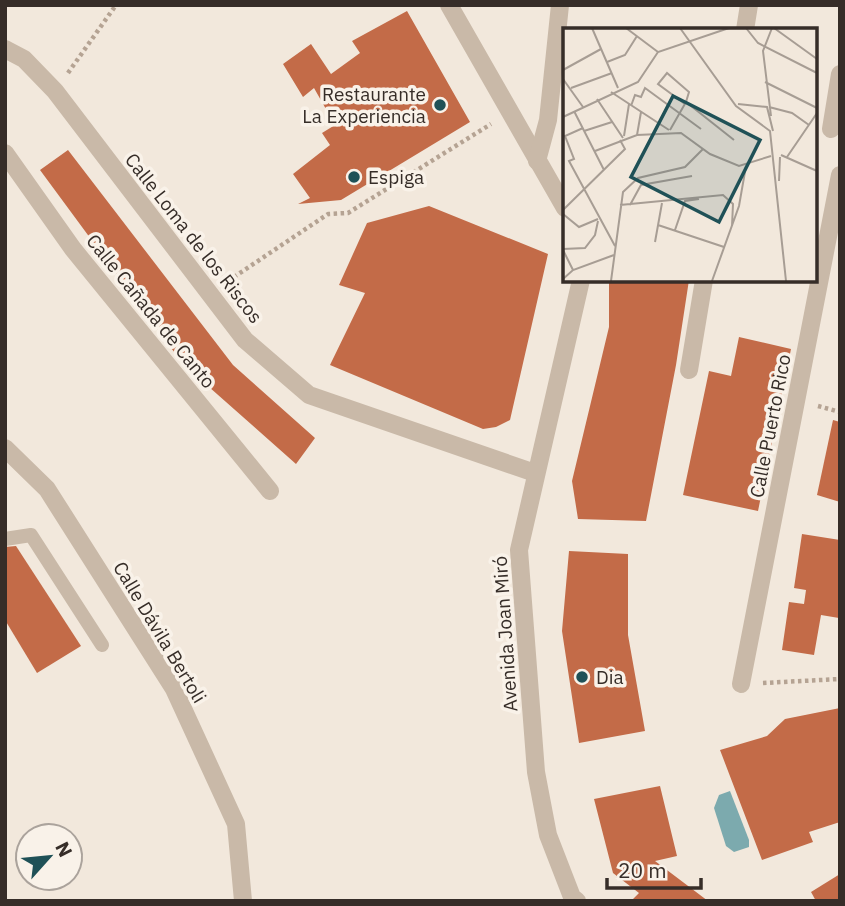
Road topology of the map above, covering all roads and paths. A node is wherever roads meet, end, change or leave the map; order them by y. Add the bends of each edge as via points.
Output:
1 (116, 5) edge
2 (449, 5) edge
3 (560, 5) edge
4 (749, 5) edge
5 (745, 28) edge
6 (5, 49) edge
7 (840, 74) edge
8 (55, 91) junction
9 (510, 112) junction
10 (557, 121) edge
11 (829, 129) edge
12 (5, 153) edge
13 (537, 161) junction
14 (840, 175) edge
15 (563, 205) edge
16 (242, 274) dead end
17 (581, 282) edge
18 (704, 282) edge
19 (689, 369) dead end
20 (5, 448) edge
21 (535, 472) junction
22 (270, 491) dead end
23 (5, 539) edge
24 (102, 645) dead end
25 (840, 679) edge
26 (741, 684) joint
27 (571, 899) edge
28 (243, 901) edge

1 - 8 path
2 - 9 street
3 - 10 street
4 - 5 street
6 - 8 street, Calle Loma de los Riscos via 24,59
7 - 11 street
8 - 21 street, Calle Loma de los Riscos via 245,340 309,395
9 - 13 street
9 - 16 path via 348,213 328,214
10 - 13 street
12 - 22 street, Calle Cañada de Canto via 73,249
13 - 15 street
14 - 26 street, Calle Puerto Rico
17 - 21 street, Avenida Joan Miró
18 - 19 street
20 - 28 street, Calle Dávila Bertoli via 47,489 174,689 236,824
21 - 27 street, Avenida Joan Miró via 519,550 536,772 548,835
23 - 24 lane via 31,535
25 - 26 path

